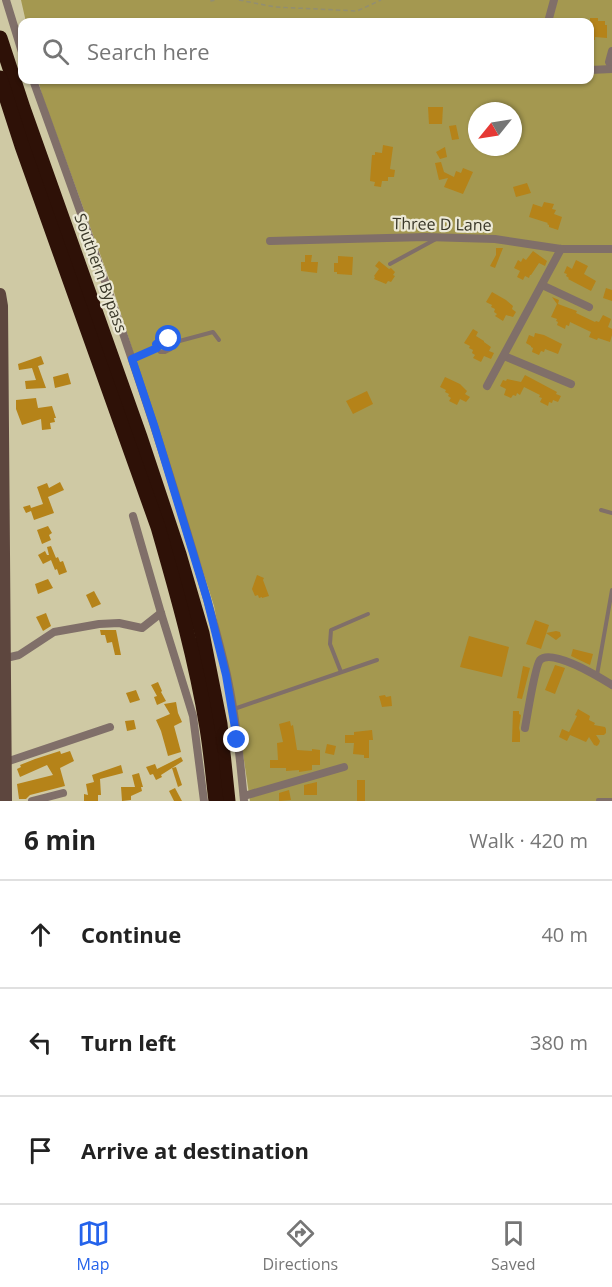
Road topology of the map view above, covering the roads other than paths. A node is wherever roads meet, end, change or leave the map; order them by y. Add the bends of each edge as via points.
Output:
1 (6, 0) edge
2 (554, 0) edge
3 (549, 18) edge
4 (0, 38) edge
5 (18, 39) edge
6 (612, 51) edge
7 (612, 68) edge
8 (594, 70) edge
9 (0, 78) edge
10 (34, 84) edge
11 (440, 237) junction
12 (270, 241) dead end
13 (561, 249) junction
14 (612, 249) edge
15 (390, 264) dead end
16 (542, 285) junction
17 (0, 294) edge
18 (589, 307) dead end
19 (219, 340) dead end
20 (172, 343) junction
21 (157, 348) junction
22 (504, 356) junction
23 (132, 359) junction
24 (571, 384) dead end
25 (487, 386) dead end
26 (601, 510) dead end
27 (612, 513) edge
28 (133, 516) dead end
29 (612, 590) edge
30 (161, 614) junction
31 (368, 614) dead end
32 (6, 658) junction
33 (376, 660) dead end
34 (341, 672) junction
35 (597, 676) junction
36 (612, 685) edge
37 (233, 710) junction
38 (3, 722) edge
39 (110, 727) dead end
40 (525, 728) dead end
41 (6, 762) junction
42 (344, 767) dead end
43 (63, 793) dead end
44 (244, 798) edge
45 (598, 800) edge
46 (612, 800) edge
47 (6, 801) edge
48 (32, 801) edge
49 (204, 801) edge
50 (216, 801) edge
51 (228, 801) edge

1 - 5 street
2 - 3 street
4 - 51 highway, Southern Bypass via 179,554 220,723
6 - 7 street
7 - 8 street
9 - 50 highway, Southern Bypass via 158,527 193,660
10 - 23 street
11 - 12 street, Three D Lane
11 - 13 street, Three D Lane via 495,239
11 - 15 lane
13 - 14 street, Three D Lane
13 - 16 street
16 - 18 street
16 - 22 street
17 - 32 main road
19 - 20 lane via 213,332
20 - 21 lane via 168,351
20 - 21 lane via 162,340
21 - 23 lane
22 - 24 street
22 - 25 street
23 - 37 street via 207,599
26 - 27 lane
28 - 30 street
29 - 35 lane
30 - 32 street via 142,628 119,623 54,632 19,655
30 - 49 street via 193,716
31 - 34 lane via 331,630 330,644
32 - 38 main road
33 - 34 lane
34 - 37 lane
35 - 36 street
35 - 40 street via 561,658 542,658
37 - 44 street
38 - 41 main road
39 - 41 street
41 - 47 main road
42 - 44 street
43 - 48 street
45 - 46 lane

